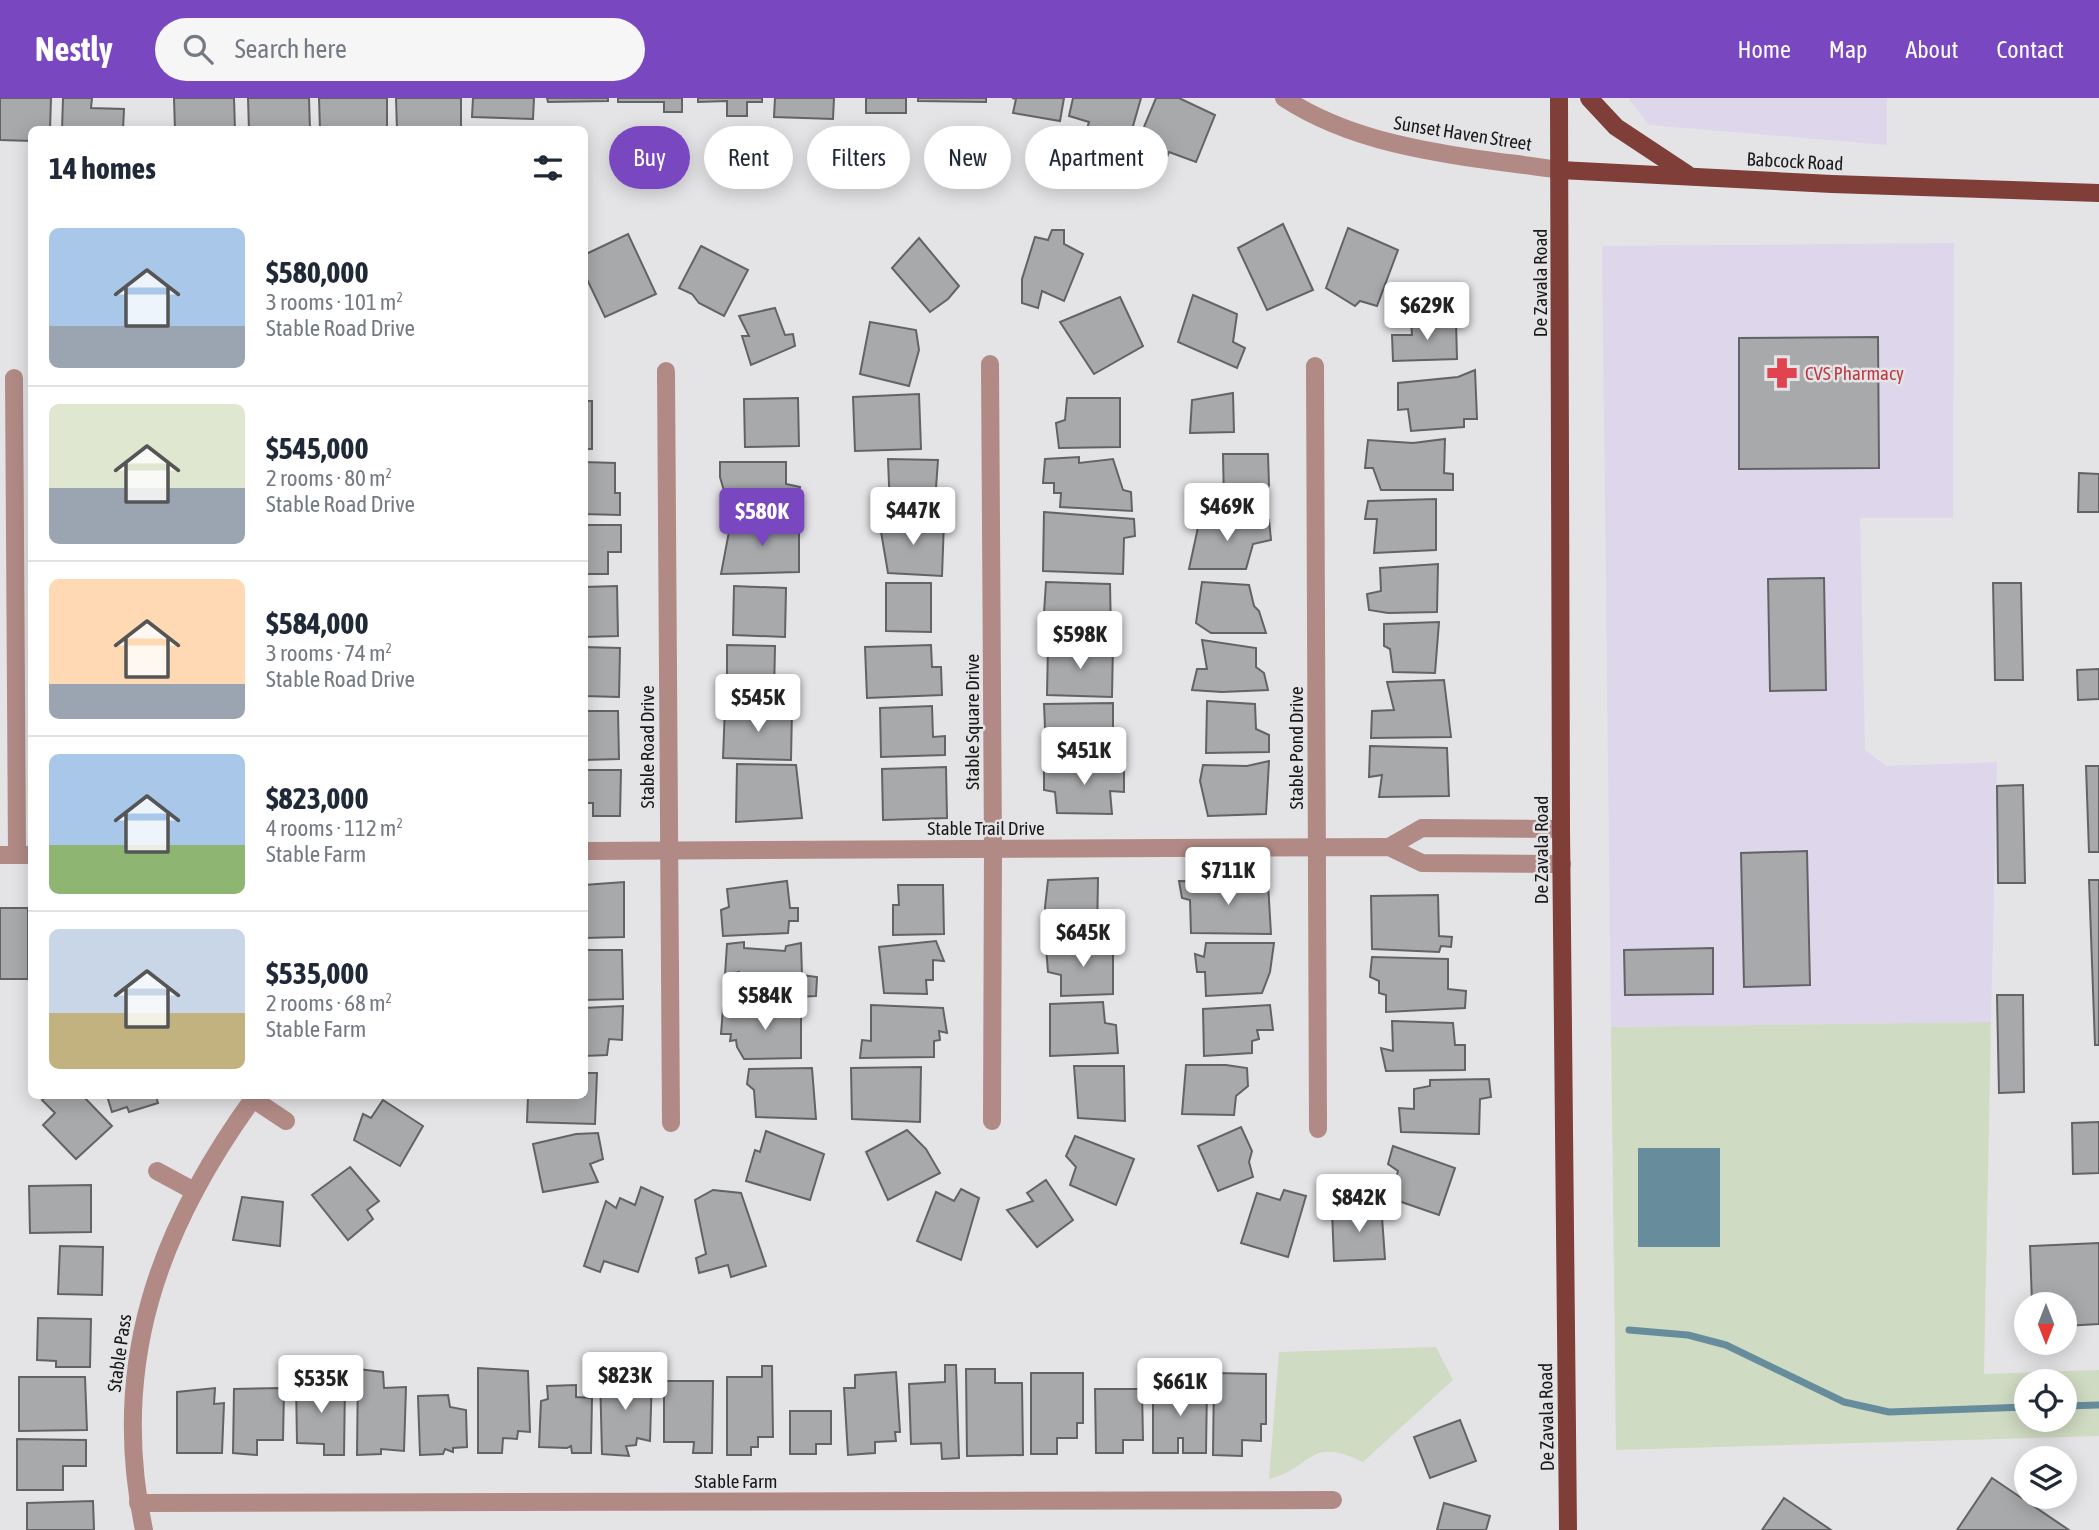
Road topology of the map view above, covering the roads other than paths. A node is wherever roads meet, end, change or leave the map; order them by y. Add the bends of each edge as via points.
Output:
1 (1284, 98) edge
2 (1559, 98) edge
3 (1589, 98) edge
4 (1560, 170) junction
5 (1690, 176) junction
6 (2099, 192) edge
7 (990, 364) dead end
8 (1315, 366) dead end
9 (666, 371) dead end
10 (14, 379) dead end
11 (1561, 829) junction
12 (1317, 847) junction
13 (1389, 847) junction
14 (993, 849) junction
15 (588, 851) edge
16 (668, 851) junction
17 (16, 855) edge
18 (1562, 864) junction
19 (253, 1099) edge
20 (257, 1099) edge
21 (286, 1121) dead end
22 (992, 1121) dead end
23 (671, 1123) dead end
24 (1318, 1129) dead end
25 (157, 1171) dead end
26 (194, 1191) junction
27 (1333, 1500) dead end
28 (138, 1503) junction
29 (144, 1530) edge
30 (1568, 1530) edge

1 - 4 street, Sunset Haven Street via 1377,140
2 - 4 main road
3 - 5 main road via 1616,127
4 - 5 main road, Babcock Road
4 - 11 main road, De Zavala Road
5 - 6 main road, Babcock Road
7 - 14 street, Stable Square Drive
8 - 12 street, Stable Pond Drive
9 - 16 street, Stable Road Drive
10 - 17 street
11 - 13 street, Stable Trail Drive via 1422,828
11 - 18 main road, De Zavala Road
12 - 13 street, Stable Trail Drive
12 - 14 street, Stable Trail Drive
12 - 24 street, Stable Pond Drive
13 - 18 street, Stable Trail Drive via 1422,863
14 - 16 street, Stable Trail Drive
14 - 22 street, Stable Square Drive
15 - 16 street, Stable Trail Drive
16 - 23 street, Stable Road Drive
18 - 30 main road, De Zavala Road
19 - 26 street, Stable Pass
20 - 21 street, Stable Pass
25 - 26 street
26 - 28 street, Stable Pass via 149,1299 138,1347 133,1452
27 - 28 street, Stable Farm
28 - 29 street, Stable Pass

